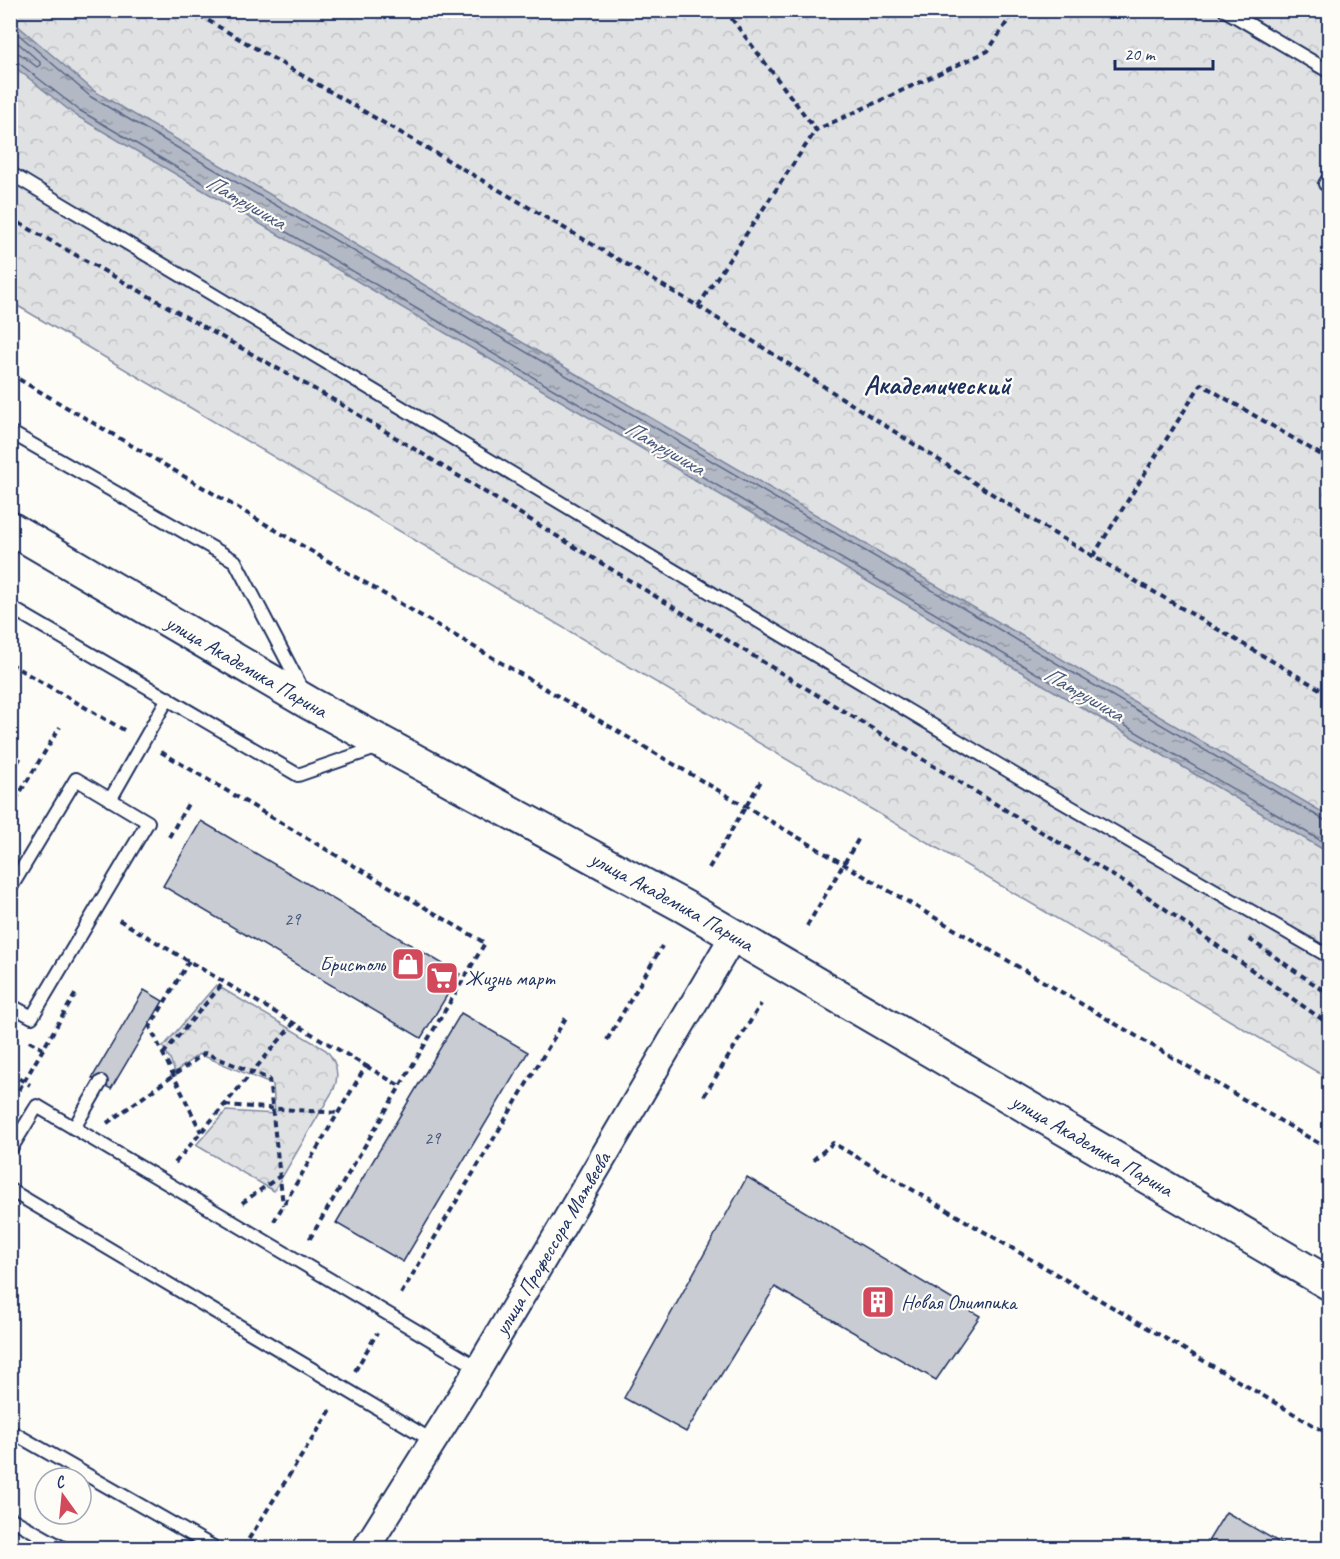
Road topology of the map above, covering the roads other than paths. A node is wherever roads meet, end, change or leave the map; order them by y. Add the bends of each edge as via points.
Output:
1 (1225, 10) edge
2 (1329, 72) edge
3 (10, 173) edge
4 (10, 432) edge
5 (10, 528) edge
6 (10, 607) edge
7 (168, 698) junction
8 (309, 703) junction
9 (384, 745) junction
10 (110, 800) junction
11 (10, 889) edge
12 (734, 936) junction
13 (1329, 957) edge
14 (10, 1005) edge
15 (101, 1083) dead end
16 (74, 1128) junction
17 (10, 1150) edge
18 (10, 1190) edge
19 (1329, 1284) edge
20 (479, 1368) junction
21 (10, 1431) edge
22 (433, 1441) junction
23 (10, 1518) edge
24 (63, 1548) edge
25 (215, 1548) edge
26 (366, 1548) edge

1 - 2 lane
3 - 13 lane via 1001,767
4 - 8 lane via 235,561
5 - 8 street, улица Академика Парина
6 - 7 lane
7 - 9 lane via 298,775
7 - 10 lane
8 - 9 street, улица Академика Парина
9 - 12 street, улица Академика Парина
10 - 11 lane via 76,779
10 - 14 lane via 148,822 32,1017
12 - 19 street, улица Академика Парина
12 - 20 street, улица Профессора Матвеева
15 - 16 lane
16 - 17 lane via 37,1106
16 - 20 lane
18 - 22 lane
20 - 22 street, улица Профессора Матвеева
21 - 25 lane
22 - 26 street, улица Профессора Матвеева
23 - 24 lane

